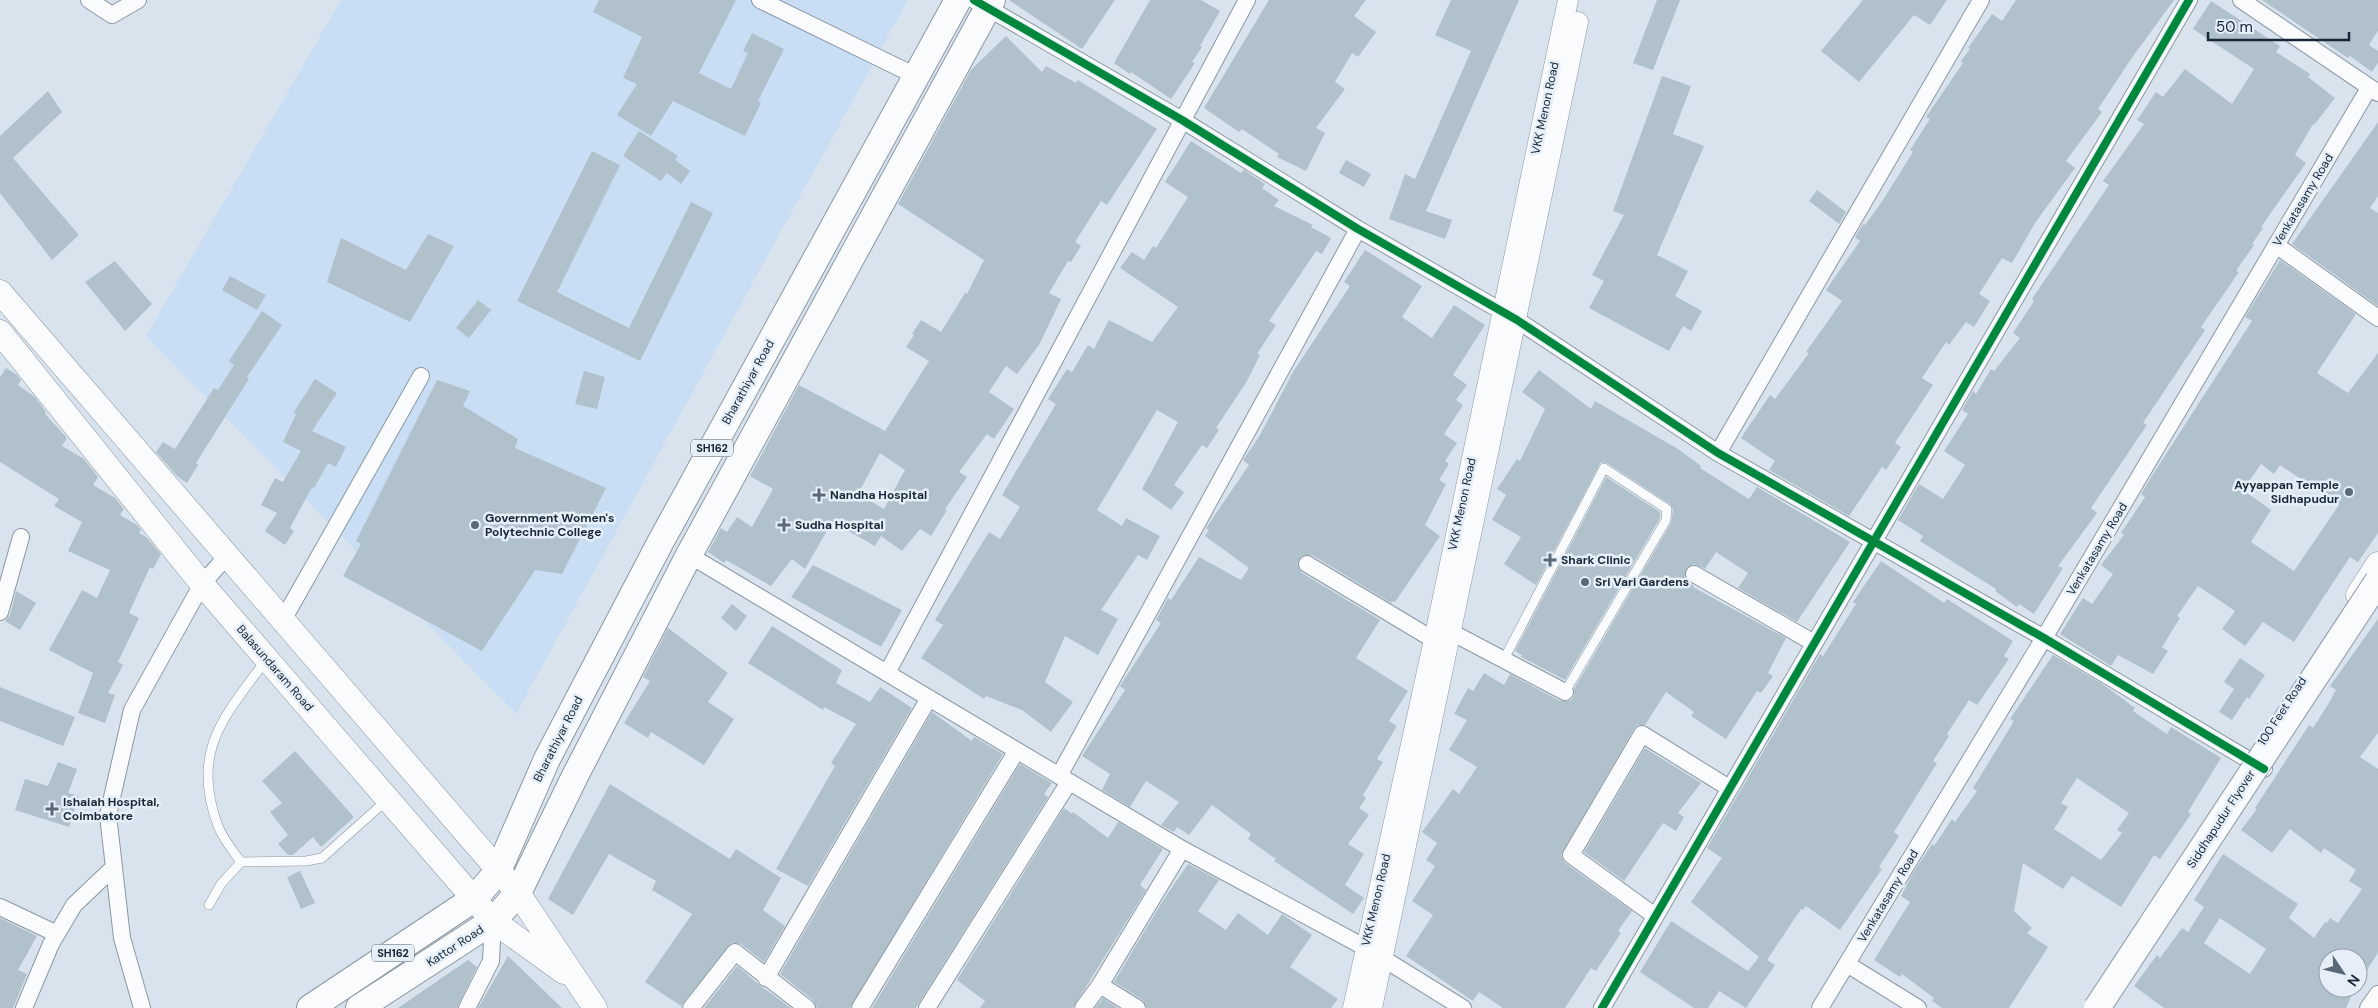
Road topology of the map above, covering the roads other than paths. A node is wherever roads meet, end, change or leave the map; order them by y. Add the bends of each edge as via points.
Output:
1 (89, 0) edge
2 (138, 0) edge
3 (760, 0) edge
4 (958, 0) edge
5 (1247, 0) edge
6 (1568, 0) edge
7 (1582, 0) edge
8 (1981, 0) edge
9 (2189, 0) edge
10 (2250, 2) edge
11 (985, 3) edge
12 (916, 76) junction
13 (2374, 90) edge
14 (1182, 120) junction
15 (1358, 229) junction
16 (2276, 245) junction
17 (0, 292) edge
18 (1509, 316) junction
19 (2378, 318) edge
20 (0, 332) edge
21 (422, 376) dead end
22 (1718, 453) junction
23 (22, 537) dead end
24 (1873, 542) junction
25 (689, 555) junction
26 (228, 556) junction
27 (1307, 564) dead end
28 (2378, 564) edge
29 (1694, 574) dead end
30 (2378, 581) edge
31 (202, 584) junction
32 (2378, 597) edge
33 (0, 612) edge
34 (283, 620) junction
35 (1443, 636) junction
36 (2044, 638) junction
37 (1814, 643) junction
38 (267, 659) junction
39 (1502, 661) junction
40 (887, 673) junction
41 (1565, 692) joint
42 (929, 698) junction
43 (1016, 752) junction
44 (2256, 765) junction
45 (1064, 779) junction
46 (1729, 788) junction
47 (388, 799) junction
48 (1182, 849) junction
49 (241, 862) junction
50 (114, 867) junction
51 (498, 871) junction
52 (518, 893) junction
53 (475, 898) junction
54 (209, 905) dead end
55 (0, 907) edge
56 (1655, 916) junction
57 (493, 921) junction
58 (57, 934) junction
59 (1366, 948) junction
60 (1383, 958) junction
61 (1847, 964) junction
62 (766, 978) junction
63 (575, 980) junction
64 (1100, 985) junction
65 (2378, 994) edge
66 (24, 1008) edge
67 (142, 1008) edge
68 (310, 1008) edge
69 (360, 1008) edge
70 (467, 1008) edge
71 (595, 1008) edge
72 (691, 1008) edge
73 (807, 1008) edge
74 (860, 1008) edge
75 (927, 1008) edge
76 (1083, 1008) edge
77 (1137, 1008) edge
78 (1353, 1008) edge
79 (1372, 1008) edge
80 (1463, 1008) edge
81 (1602, 1008) edge
82 (1820, 1008) edge
83 (1918, 1008) edge
84 (2087, 1008) edge
85 (2097, 1008) edge
86 (2108, 1008) edge
87 (2368, 1008) edge

1 - 2 street via 112,15
3 - 12 street
4 - 12 main road, Bharathiyar Road / SH162
5 - 14 street
6 - 18 street, VKK Menon Road
7 - 18 street, VKK Menon Road
8 - 22 street
9 - 24 street
10 - 13 street
11 - 14 street
11 - 25 main road, SH162
12 - 51 main road, Bharathiyar Road / SH162 via 656,551 547,759
13 - 16 street, Venkatasamy Road
14 - 15 street
14 - 40 street
15 - 18 street
15 - 45 street
16 - 19 street
16 - 36 street, Venkatasamy Road
17 - 26 main road
18 - 22 street
18 - 35 street, VKK Menon Road
20 - 31 main road, Balasundaram Road
21 - 34 street
22 - 24 street
23 - 33 street
24 - 36 street
24 - 37 street
25 - 40 street
25 - 52 main road, SH162
26 - 31 street
26 - 34 main road
27 - 35 street
28 - 44 main road, 100 Feet Road
29 - 37 street
30 - 85 main road, Siddhapudur Flyover, bridge
31 - 38 main road, Balasundaram Road
31 - 50 street via 132,710 108,815
32 - 44 main road, 100 Feet Road
34 - 51 main road
35 - 39 street
35 - 59 street, VKK Menon Road
35 - 60 street, VKK Menon Road
36 - 44 street
36 - 61 street, Venkatasamy Road
37 - 46 street
38 - 47 main road, Balasundaram Road
38 - 49 lane via 225,716 211,744 206,778 218,827
39 - 41 street
39 - 41 lane via 1604,468 1667,509 1666,520
40 - 42 street
42 - 43 street
42 - 62 street
43 - 45 street
43 - 74 street
44 - 84 main road, 100 Feet Road
44 - 86 main road, 100 Feet Road
45 - 48 street
45 - 75 street
46 - 56 street
46 - 56 street via 1642,734 1571,855
47 - 49 lane via 322,858
47 - 53 main road, Balasundaram Road
48 - 59 street
48 - 64 street
49 - 54 lane via 221,884
50 - 58 street via 74,905
50 - 67 street via 122,938
51 - 52 main road
51 - 53 main road, Bharathiyar Road / SH162
52 - 57 main road, Kattor Road / SH162
52 - 63 main road
53 - 57 main road, Balasundaram Road
53 - 68 main road, SH162
55 - 58 street
56 - 81 street
57 - 63 main road, Balasundaram Road
57 - 69 main road, Kattor Road / SH162
57 - 70 street via 491,962
58 - 66 street
59 - 60 street
59 - 78 street, VKK Menon Road
60 - 79 street, VKK Menon Road
60 - 80 street
61 - 82 street, Venkatasamy Road
61 - 83 street
62 - 72 street via 735,952
62 - 73 street
63 - 71 main road
64 - 76 street
64 - 77 street
65 - 87 street

